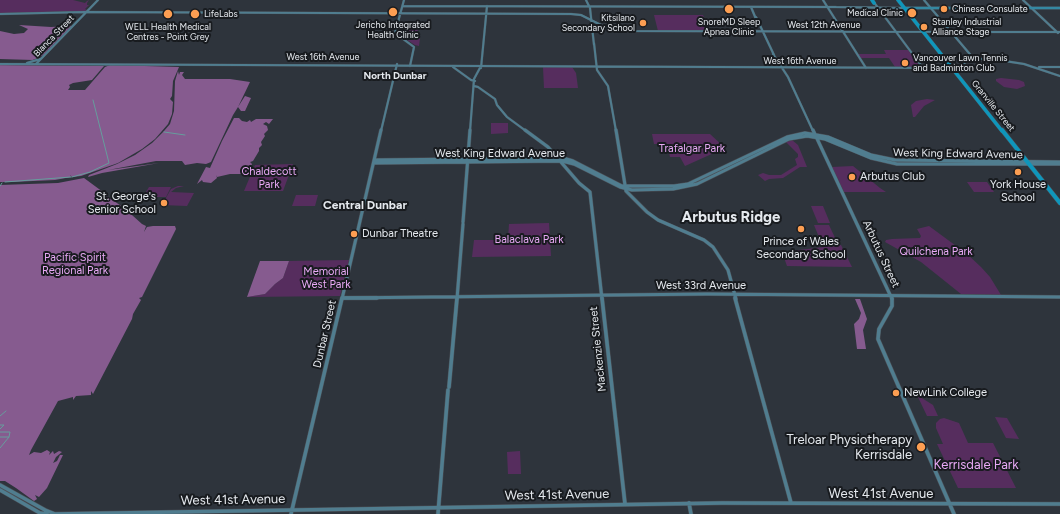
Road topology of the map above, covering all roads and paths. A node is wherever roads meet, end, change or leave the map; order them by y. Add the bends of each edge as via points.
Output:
1 (98, 0) edge
2 (404, 0) edge
3 (823, 0) edge
4 (898, 0) edge
5 (924, 0) edge
6 (1023, 0) edge
7 (586, 1) edge
8 (873, 1) edge
9 (403, 6) junction
10 (487, 6) junction
11 (589, 7) junction
12 (828, 7) junction
13 (751, 8) junction
14 (878, 8) junction
15 (904, 8) junction
16 (931, 8) junction
17 (1032, 8) junction
18 (1060, 8) edge
19 (86, 12) junction
20 (400, 13) junction
21 (486, 14) junction
22 (0, 15) edge
23 (592, 21) junction
24 (763, 32) junction
25 (843, 32) junction
26 (896, 32) junction
27 (924, 32) junction
28 (951, 32) junction
29 (1059, 33) edge
30 (42, 58) junction
31 (972, 58) junction
32 (27, 63) junction
33 (0, 64) edge
34 (37, 64) junction
35 (397, 65) junction
36 (410, 65) junction
37 (481, 65) junction
38 (597, 66) junction
39 (458, 67) junction
40 (1036, 67) junction
41 (1060, 67) edge
42 (782, 68) junction
43 (866, 68) junction
44 (923, 68) junction
45 (955, 71) junction
46 (1060, 76) edge
47 (475, 80) junction
48 (474, 86) junction
49 (816, 136) junction
50 (558, 158) junction
51 (468, 160) junction
52 (375, 161) junction
53 (563, 162) junction
54 (1028, 163) junction
55 (1060, 163) edge
56 (623, 182) junction
57 (617, 184) junction
58 (624, 187) junction
59 (1060, 203) edge
60 (602, 295) junction
61 (735, 295) junction
62 (891, 296) junction
63 (457, 297) junction
64 (1060, 297) edge
65 (342, 298) junction
66 (0, 485) edge
67 (0, 490) edge
68 (689, 503) junction
69 (791, 503) junction
70 (625, 504) junction
71 (950, 504) junction
72 (1060, 504) edge
73 (439, 507) junction
74 (292, 512) edge
75 (40, 513) edge
76 (46, 513) edge
77 (54, 514) edge
78 (65, 514) edge
79 (438, 514) edge
80 (691, 514) edge
81 (954, 514) edge

1 - 19 main road, Blanca Street
2 - 9 main road
3 - 12 main road
4 - 15 highway, Granville Street
5 - 16 main road
6 - 17 main road
7 - 11 main road
8 - 14 main road
9 - 10 main road
9 - 20 main road
10 - 11 main road
10 - 21 main road
11 - 13 main road
11 - 23 main road
12 - 13 main road
12 - 14 main road
12 - 25 main road
13 - 24 main road, Arbutus Street
14 - 15 main road
14 - 26 main road
15 - 16 main road
15 - 27 highway, Granville Street
16 - 17 main road
16 - 28 main road
17 - 18 main road
17 - 29 main road
19 - 20 main road
19 - 22 main road
19 - 30 main road, Blanca Street
20 - 21 main road
20 - 36 main road via 395,32 414,46
21 - 23 main road, West 12th Avenue via 576,14
21 - 37 main road
23 - 24 main road, West 12th Avenue via 612,29 629,31
23 - 38 main road
24 - 25 main road, West 12th Avenue
24 - 42 main road, Arbutus Street
25 - 26 main road, West 12th Avenue
25 - 43 main road
26 - 27 main road, West 12th Avenue
26 - 44 main road
27 - 28 main road, West 12th Avenue
27 - 45 highway, Granville Street
28 - 29 main road, West 12th Avenue
28 - 31 main road
30 - 32 main road
30 - 34 main road, Blanca Street
31 - 40 main road via 1008,60
31 - 45 main road
32 - 33 main road, West 16th Avenue
32 - 34 main road, West 16th Avenue
33 - 34 main road, West 16th Avenue
34 - 35 main road, West 16th Avenue
35 - 36 main road, West 16th Avenue
35 - 52 main road, Dunbar Street
36 - 37 main road, West 16th Avenue
36 - 39 main road, West 16th Avenue
37 - 38 main road, West 16th Avenue
37 - 38 main road, West 16th Avenue
37 - 39 main road, West 16th Avenue
37 - 47 main road
38 - 42 main road, West 16th Avenue
38 - 56 main road via 608,84
39 - 47 main road via 471,80
40 - 41 main road
40 - 46 main road
42 - 43 main road, West 16th Avenue
42 - 49 main road, Arbutus Street
43 - 44 main road, West 16th Avenue
44 - 45 main road, West 16th Avenue
45 - 54 highway, Granville Street
47 - 48 main road
48 - 50 main road via 495,99 507,117 548,147
48 - 51 main road
49 - 54 main road, West King Edward Avenue via 876,160 897,164
49 - 58 main road, West King Edward Avenue via 789,139 688,187
49 - 62 main road, Arbutus Street
50 - 51 main road, West King Edward Avenue
50 - 53 main road
50 - 57 main road, West King Edward Avenue via 573,161
51 - 52 main road, West King Edward Avenue
51 - 52 main road, West King Edward Avenue
51 - 53 main road, West King Edward Avenue
51 - 63 main road
52 - 65 main road, Dunbar Street
53 - 58 main road, West King Edward Avenue via 574,164
53 - 60 main road, Mackenzie Street via 579,183 590,192
54 - 55 main road, West King Edward Avenue
54 - 59 highway, Granville Street
56 - 57 main road
56 - 58 main road
57 - 58 main road, West King Edward Avenue
58 - 61 main road via 658,220 709,243 728,270
60 - 61 main road, West 33rd Avenue
60 - 63 main road, West 33rd Avenue
60 - 70 main road, Mackenzie Street
61 - 62 main road, West 33rd Avenue
61 - 69 main road
62 - 64 main road, West 33rd Avenue
62 - 71 main road, Arbutus Street via 892,306 877,335
63 - 65 main road, West 33rd Avenue
63 - 73 main road
65 - 74 main road, Dunbar Street
66 - 76 main road
67 - 75 main road
68 - 69 main road, West 41st Avenue
68 - 70 main road, West 41st Avenue
68 - 80 main road
69 - 71 main road, West 41st Avenue
70 - 73 main road, West 41st Avenue
71 - 72 main road, West 41st Avenue
71 - 81 main road, Arbutus Street
73 - 74 main road, West 41st Avenue
73 - 79 main road
74 - 78 main road, West 41st Avenue
75 - 76 main road, West 41st Avenue
76 - 77 main road, West 41st Avenue
77 - 78 main road, West 41st Avenue

